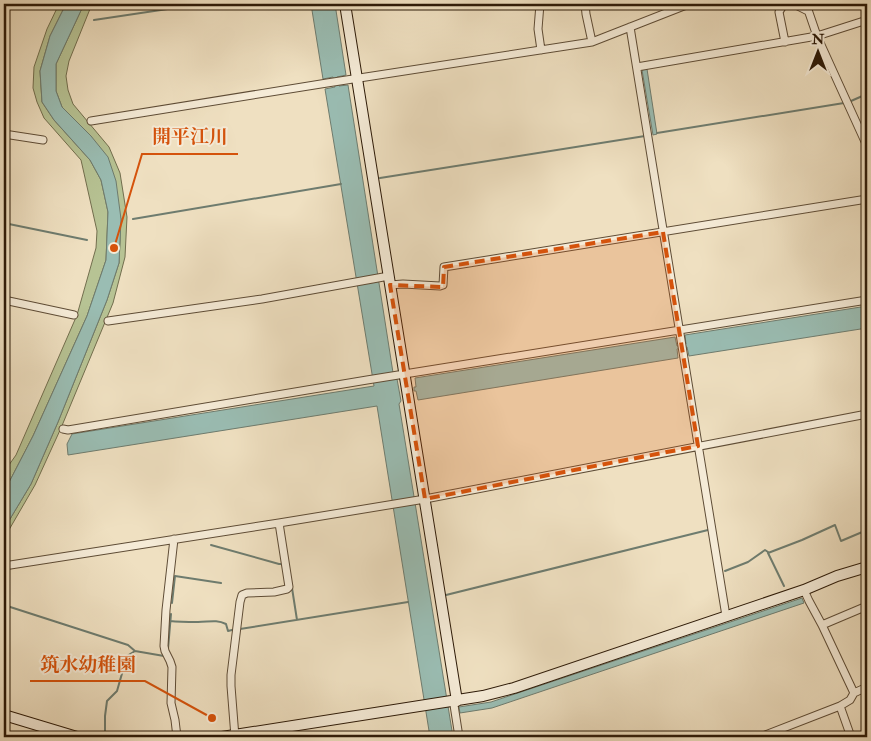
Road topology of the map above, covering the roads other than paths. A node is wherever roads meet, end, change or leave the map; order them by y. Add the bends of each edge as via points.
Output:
1 (345, 4) edge
2 (540, 4) edge
3 (585, 4) edge
4 (689, 4) edge
5 (784, 4) edge
6 (794, 4) edge
7 (807, 7) edge
8 (867, 20) edge
9 (630, 27) junction
10 (817, 36) junction
11 (592, 42) junction
12 (784, 42) junction
13 (541, 50) junction
14 (637, 67) junction
15 (352, 79) junction
16 (91, 121) dead end
17 (4, 134) edge
18 (43, 140) dead end
19 (867, 146) edge
20 (867, 199) edge
21 (663, 232) junction
22 (386, 280) junction
23 (4, 300) edge
24 (867, 300) edge
25 (74, 314) dead end
26 (108, 321) dead end
27 (680, 330) junction
28 (400, 375) junction
29 (867, 414) edge
30 (62, 429) dead end
31 (698, 446) junction
32 (420, 499) junction
33 (279, 523) junction
34 (174, 539) junction
35 (4, 566) edge
36 (867, 567) edge
37 (804, 590) junction
38 (867, 606) edge
39 (726, 616) junction
40 (822, 625) junction
41 (867, 687) edge
42 (854, 693) junction
43 (453, 702) junction
44 (840, 706) junction
45 (4, 715) edge
46 (235, 736) edge
47 (77, 737) edge
48 (177, 737) edge
49 (222, 737) edge
50 (459, 737) edge
51 (760, 737) edge
52 (851, 737) edge

1 - 15 street
2 - 13 street via 538,29
3 - 11 street
4 - 9 street
5 - 12 street via 779,12
6 - 7 street
7 - 10 street
8 - 10 street
9 - 11 street
9 - 14 street
10 - 12 street
10 - 19 street
11 - 13 street
12 - 14 street
13 - 15 street
14 - 21 street
15 - 16 street
15 - 22 street
17 - 18 street
20 - 21 street
21 - 22 street via 444,267 443,285 440,286
21 - 27 street
22 - 26 street via 352,282 262,299
22 - 28 street
23 - 25 street
24 - 27 street
27 - 28 street
27 - 31 street
28 - 30 street
28 - 32 street
29 - 31 street
31 - 32 street
31 - 39 street
32 - 33 street
32 - 43 street
33 - 34 street
33 - 46 street via 289,587 242,595 231,686
34 - 35 street
34 - 48 street via 164,646 172,667 171,703
36 - 37 street
37 - 39 street
37 - 40 street
38 - 40 street
39 - 43 street via 514,688
40 - 42 street
41 - 42 street
42 - 44 street
43 - 46 street
43 - 50 street
44 - 51 street
44 - 52 street
45 - 47 street
46 - 49 street

